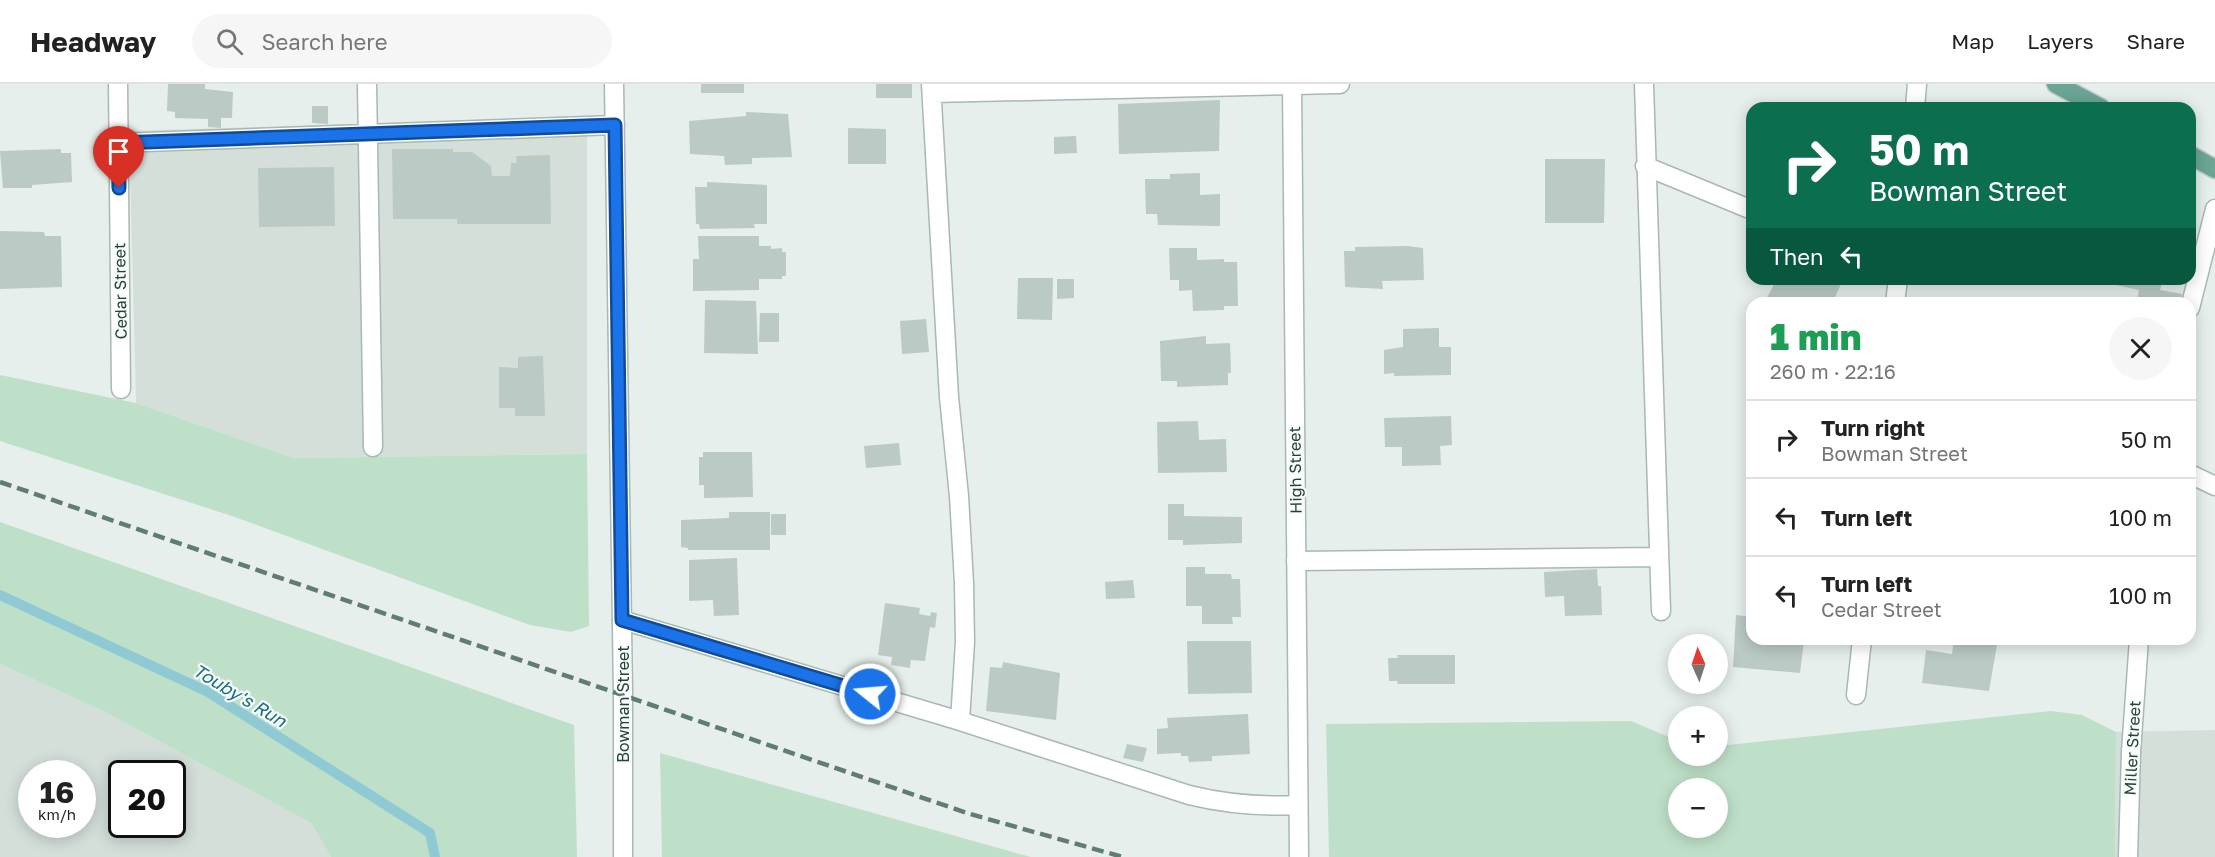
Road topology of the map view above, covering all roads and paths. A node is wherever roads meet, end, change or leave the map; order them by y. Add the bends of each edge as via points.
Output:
1 (118, 84) edge
2 (367, 84) edge
3 (614, 84) edge
4 (1292, 84) edge
5 (1340, 84) edge
6 (1644, 84) edge
7 (1917, 84) edge
8 (2056, 84) edge
9 (932, 89) edge
10 (1916, 102) edge
11 (2090, 102) edge
12 (615, 125) junction
13 (369, 135) junction
14 (118, 143) junction
15 (2196, 158) edge
16 (1645, 166) junction
17 (2215, 169) edge
18 (1746, 208) edge
19 (2215, 210) edge
20 (2196, 284) edge
21 (121, 389) dead end
22 (373, 447) dead end
23 (2196, 477) edge
24 (2215, 486) edge
25 (1659, 557) junction
26 (1296, 561) junction
27 (1661, 611) dead end
28 (622, 620) junction
29 (1861, 645) edge
30 (2139, 645) edge
31 (1856, 695) dead end
32 (960, 721) junction
33 (1299, 804) junction
34 (623, 857) edge
35 (1299, 857) edge
36 (2128, 857) edge

1 - 14 street, Cedar Street
2 - 13 street
3 - 12 street, Bowman Street
4 - 5 street
4 - 9 street
4 - 26 street, High Street
6 - 16 street
7 - 10 street
8 - 11 main road
9 - 32 street via 963,573 965,642
12 - 13 street
12 - 28 street, Bowman Street
13 - 14 street
13 - 22 street
14 - 21 street, Cedar Street
15 - 17 main road
16 - 18 street
16 - 25 street
19 - 20 street
23 - 24 street
25 - 26 street
25 - 27 street
26 - 33 street, High Street
28 - 32 street
28 - 34 street, Bowman Street
29 - 31 street
30 - 36 street, Miller Street via 2129,775
32 - 33 street via 1225,804
33 - 35 street, High Street

